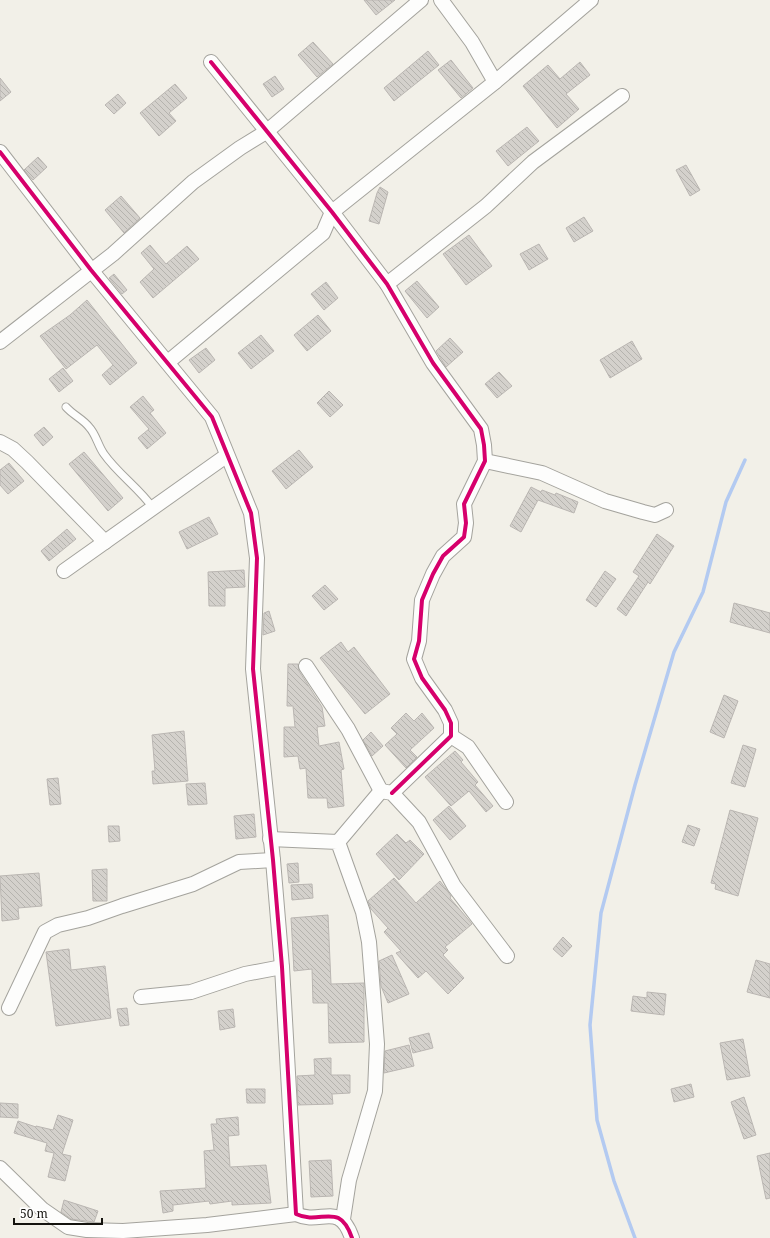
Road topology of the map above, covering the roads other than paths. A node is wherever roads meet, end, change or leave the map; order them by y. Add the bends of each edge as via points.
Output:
1 (421, 0) edge
2 (442, 0) edge
3 (591, 0) edge
4 (211, 62) dead end
5 (495, 82) junction
6 (622, 96) dead end
7 (266, 132) junction
8 (0, 152) edge
9 (332, 212) junction
10 (91, 270) junction
11 (387, 284) junction
12 (0, 342) edge
13 (168, 362) junction
14 (66, 407) dead end
15 (0, 442) edge
16 (226, 456) junction
17 (485, 461) junction
18 (153, 508) junction
19 (666, 510) dead end
20 (105, 542) junction
21 (64, 571) dead end
22 (306, 666) dead end
23 (451, 736) junction
24 (386, 792) junction
25 (506, 802) dead end
26 (270, 839) junction
27 (338, 842) junction
28 (273, 860) junction
29 (507, 956) dead end
30 (282, 967) junction
31 (141, 997) dead end
32 (9, 1008) dead end
33 (0, 1168) edge
34 (296, 1214) junction
35 (343, 1219) junction
36 (352, 1238) edge

1 - 7 street
2 - 5 street via 472,42
3 - 5 street
4 - 7 street
5 - 9 street
6 - 11 street via 533,162 486,206
7 - 9 street
7 - 10 street via 193,182 113,254
8 - 10 street
9 - 11 street
9 - 13 street via 323,233
10 - 12 street
10 - 13 street
11 - 17 street via 433,363 481,428
13 - 16 street via 212,416
14 - 18 lane via 90,427 103,453 143,494
15 - 20 street via 27,462
16 - 18 street
16 - 26 street via 251,513 257,558 253,669
17 - 19 street via 542,473 605,501 643,512 655,515
17 - 23 street via 464,504 464,537 443,556 422,600 419,640 414,659 422,678 445,710 451,723
18 - 20 street
20 - 21 street
22 - 24 street
23 - 24 street
23 - 25 street via 468,747
24 - 27 street
24 - 29 street via 419,822 454,886
26 - 27 street
26 - 28 street
27 - 35 street via 363,912 369,942 377,1044 375,1091 349,1180
28 - 30 street
28 - 32 street via 239,862 193,884 88,918 58,925 45,932
30 - 31 street via 246,974 191,992
30 - 34 street
33 - 34 street via 42,1209 68,1227 123,1230 207,1225
34 - 35 street via 302,1217
35 - 36 street

